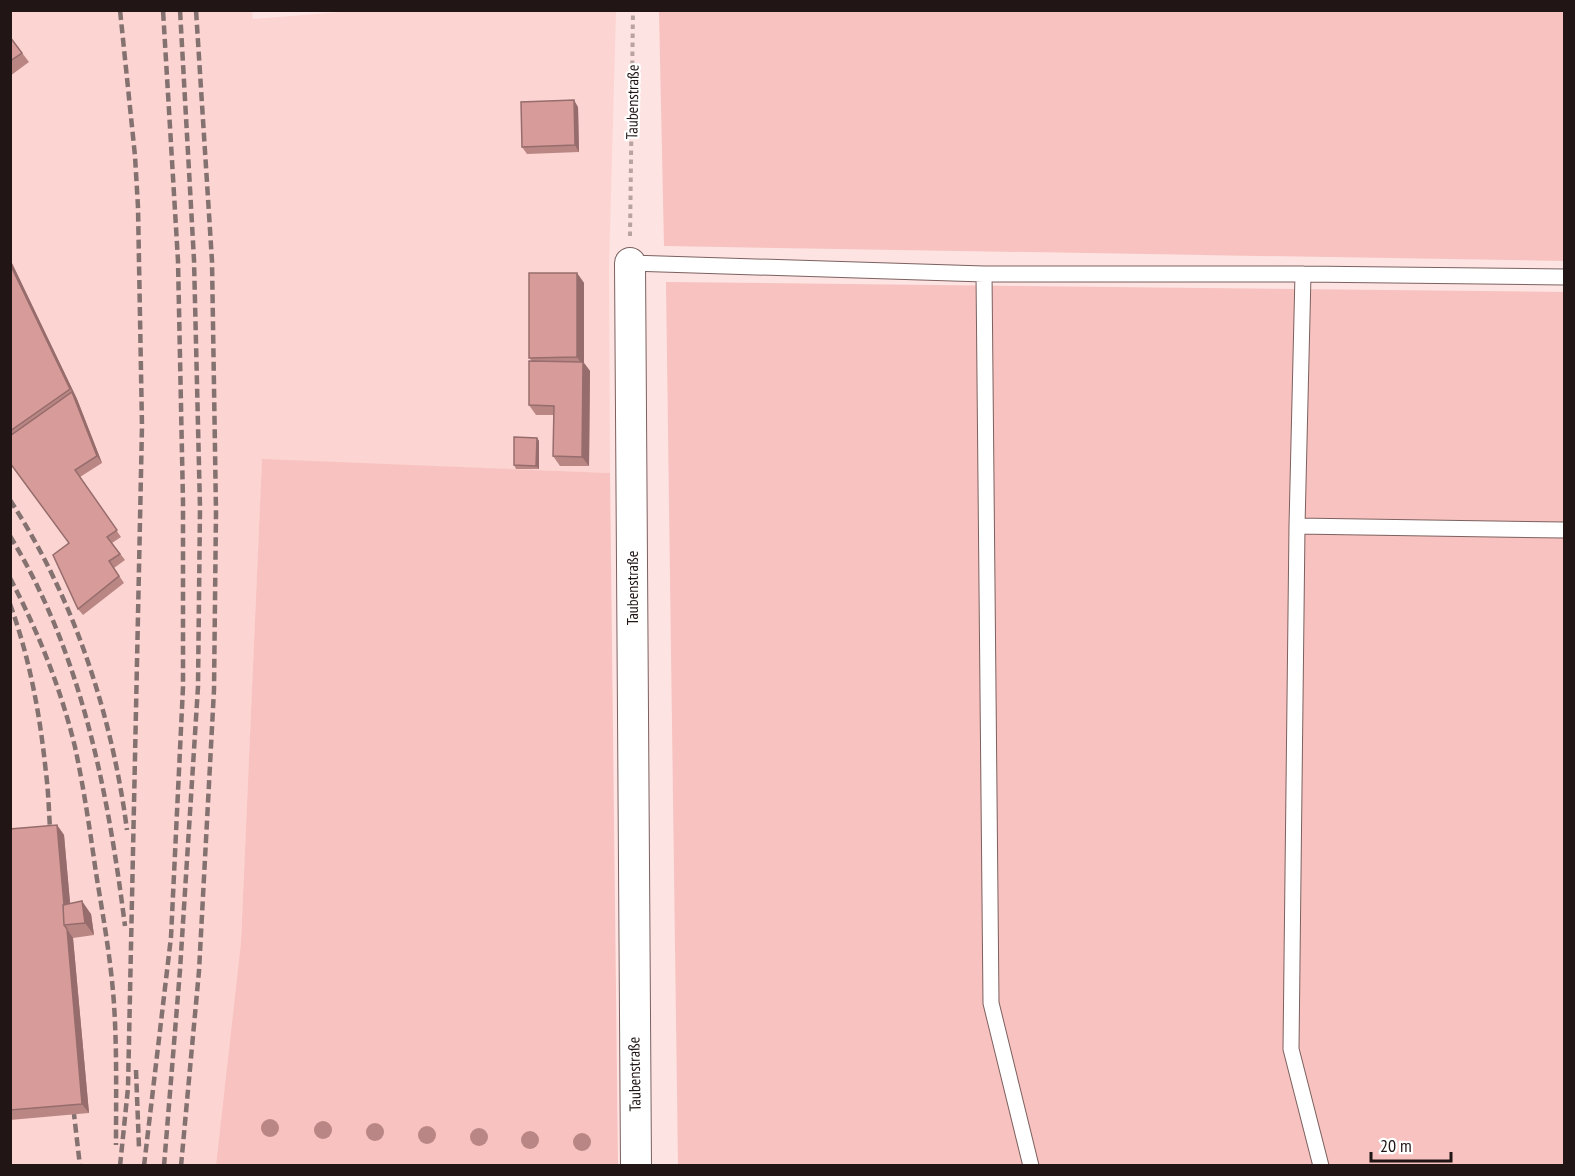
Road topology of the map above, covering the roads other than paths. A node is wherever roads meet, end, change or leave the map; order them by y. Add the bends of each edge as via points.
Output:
1 (630, 263) joint
2 (984, 274) junction
3 (1303, 274) junction
4 (1564, 277) edge
5 (1297, 526) junction
6 (1564, 530) edge
7 (636, 1166) edge
8 (1031, 1166) edge
9 (1321, 1166) edge

1 - 2 lane
1 - 7 street, Taubenstraße
2 - 3 lane
2 - 8 lane via 990,1003
3 - 4 lane
3 - 5 lane
5 - 6 lane
5 - 9 lane via 1291,1049

